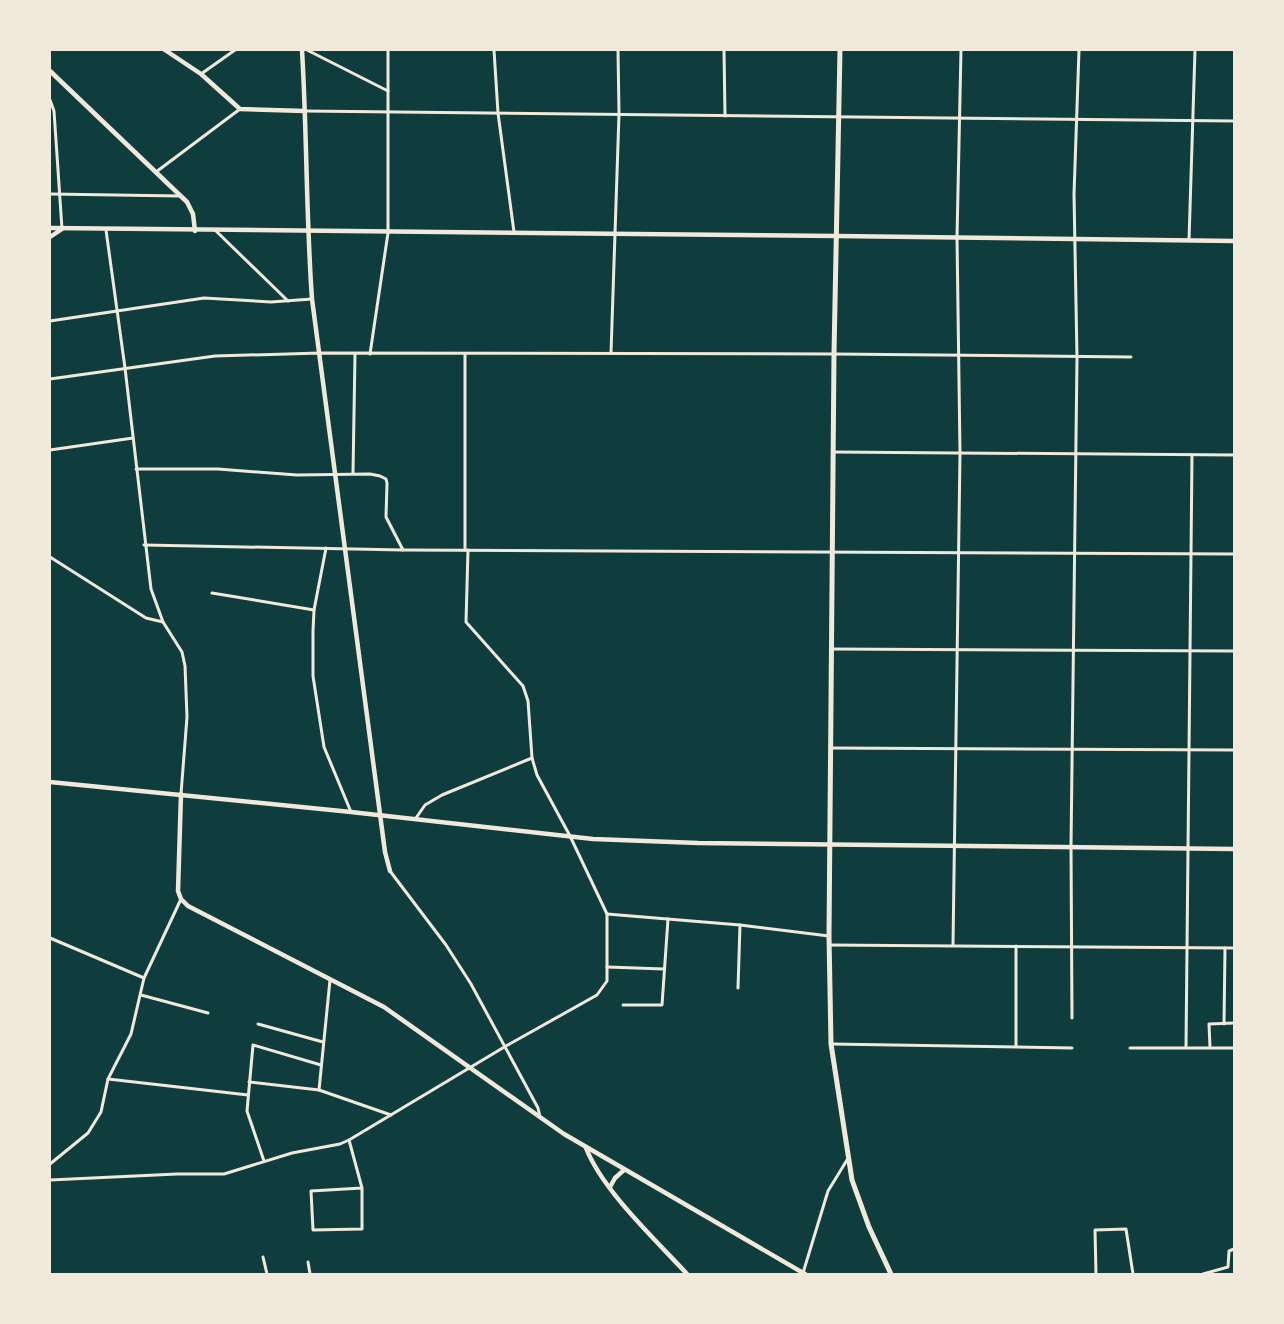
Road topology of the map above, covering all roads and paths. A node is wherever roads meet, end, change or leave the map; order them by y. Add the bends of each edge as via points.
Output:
1 (165, 50) edge
2 (226, 50) edge
3 (305, 50) edge
4 (388, 50) edge
5 (494, 50) edge
6 (618, 50) edge
7 (724, 50) edge
8 (840, 50) edge
9 (961, 50) edge
10 (1079, 50) edge
11 (1195, 50) edge
12 (233, 51) edge
13 (50, 71) edge
14 (201, 74) junction
15 (388, 91) junction
16 (50, 100) edge
17 (240, 109) junction
18 (305, 111) junction
19 (388, 112) junction
20 (498, 113) junction
21 (619, 114) junction
22 (724, 116) junction
23 (839, 118) junction
24 (960, 119) junction
25 (1077, 119) junction
26 (1194, 121) junction
27 (1234, 121) edge
28 (156, 172) junction
29 (50, 194) edge
30 (59, 194) junction
31 (180, 196) junction
32 (50, 228) edge
33 (62, 229) junction
34 (106, 230) junction
35 (307, 230) junction
36 (195, 231) junction
37 (216, 231) junction
38 (388, 233) junction
39 (514, 234) junction
40 (615, 235) junction
41 (837, 236) junction
42 (50, 237) edge
43 (957, 237) junction
44 (1075, 239) junction
45 (1189, 241) junction
46 (1234, 241) edge
47 (312, 299) junction
48 (288, 301) junction
49 (116, 311) junction
50 (50, 321) edge
51 (320, 353) junction
52 (611, 353) junction
53 (356, 354) junction
54 (370, 354) junction
55 (465, 354) junction
56 (834, 354) junction
57 (960, 355) junction
58 (1131, 357) dead end
59 (1077, 358) junction
60 (125, 368) junction
61 (50, 379) edge
62 (133, 438) junction
63 (50, 450) edge
64 (834, 452) junction
65 (960, 453) junction
66 (1076, 454) junction
67 (1192, 455) junction
68 (1234, 455) edge
69 (136, 470) junction
70 (352, 473) junction
71 (335, 474) junction
72 (144, 545) junction
73 (326, 548) junction
74 (345, 549) junction
75 (403, 550) junction
76 (466, 550) junction
77 (832, 551) junction
78 (958, 552) junction
79 (1075, 554) junction
80 (1191, 554) junction
81 (1234, 554) edge
82 (50, 557) edge
83 (212, 593) dead end
84 (315, 610) junction
85 (163, 622) junction
86 (831, 649) junction
87 (956, 650) junction
88 (1074, 650) junction
89 (1234, 651) edge
90 (1191, 652) junction
91 (831, 748) junction
92 (955, 748) junction
93 (1073, 750) junction
94 (1190, 750) junction
95 (1234, 750) edge
96 (532, 758) junction
97 (50, 782) edge
98 (181, 794) junction
99 (351, 812) junction
100 (382, 817) junction
101 (414, 820) junction
102 (570, 836) junction
103 (830, 844) junction
104 (955, 845) junction
105 (1071, 846) junction
106 (1189, 848) junction
107 (1234, 849) edge
108 (390, 872) joint
109 (181, 899) junction
110 (608, 914) junction
111 (668, 919) junction
112 (740, 925) junction
113 (829, 936) junction
114 (50, 938) edge
115 (830, 945) junction
116 (953, 945) junction
117 (1071, 945) junction
118 (1016, 946) junction
119 (1188, 948) junction
120 (1225, 948) junction
121 (1234, 948) edge
122 (607, 967) junction
123 (664, 969) junction
124 (144, 978) junction
125 (330, 978) junction
126 (738, 988) dead end
127 (141, 995) junction
128 (623, 1005) dead end
129 (208, 1012) dead end
130 (1072, 1018) dead end
131 (1234, 1023) edge
132 (258, 1024) dead end
133 (1224, 1024) junction
134 (323, 1042) junction
135 (831, 1044) junction
136 (506, 1046) junction
137 (1016, 1046) junction
138 (1186, 1047) junction
139 (1210, 1047) junction
140 (1072, 1048) dead end
141 (1130, 1048) dead end
142 (1234, 1048) edge
143 (321, 1065) junction
144 (470, 1067) junction
145 (108, 1078) junction
146 (249, 1082) junction
147 (319, 1090) junction
148 (248, 1095) junction
149 (391, 1115) junction
150 (540, 1118) junction
151 (349, 1140) junction
152 (586, 1148) junction
153 (848, 1159) junction
154 (264, 1161) junction
155 (50, 1164) edge
156 (624, 1170) junction
157 (50, 1180) edge
158 (610, 1187) junction
159 (362, 1188) junction
160 (1234, 1249) edge
161 (263, 1257) dead end
162 (308, 1262) dead end
163 (804, 1274) edge
164 (267, 1275) edge
165 (310, 1275) edge
166 (687, 1275) edge
167 (891, 1275) edge
168 (1096, 1275) edge
169 (1133, 1275) edge
170 (1203, 1275) edge

1 - 14 street
2 - 12 street
3 - 15 street
3 - 18 street
4 - 15 street
5 - 20 street
6 - 21 street
7 - 22 street
8 - 23 highway
9 - 24 street
10 - 25 street
11 - 26 street
12 - 14 street
13 - 28 street
14 - 17 street
15 - 19 street
16 - 30 street
17 - 18 street
17 - 28 street
18 - 19 street
18 - 35 street
19 - 20 street
19 - 38 street
20 - 21 street
20 - 39 street
21 - 22 street
21 - 40 street
22 - 23 street
23 - 24 street
23 - 41 highway
24 - 25 street
24 - 43 street
25 - 26 street
25 - 44 street
26 - 27 street
26 - 45 street
28 - 31 street
29 - 30 street
30 - 31 street
30 - 33 street
31 - 36 street via 194,214
32 - 33 street
33 - 34 street
33 - 42 street
34 - 36 street
34 - 49 street
35 - 37 street
35 - 38 street
35 - 47 street
36 - 37 street
37 - 48 street
38 - 39 street
38 - 54 street
39 - 40 street
40 - 41 street
40 - 52 street
41 - 43 street
41 - 56 highway
43 - 44 street
43 - 57 street
44 - 45 street
44 - 59 street
45 - 46 street
47 - 48 street
47 - 51 street
48 - 49 street via 204,298
49 - 50 street
49 - 60 street
51 - 53 street
51 - 60 street via 215,356
51 - 71 street
52 - 55 street
52 - 56 street
53 - 54 street
53 - 70 street
54 - 55 street
55 - 76 street
56 - 57 street
56 - 64 highway
57 - 59 street
57 - 65 street
58 - 59 street
59 - 66 street
60 - 61 street
60 - 62 street
62 - 63 street
62 - 69 street
64 - 65 street
64 - 77 highway
65 - 66 street
65 - 78 street
66 - 67 street
66 - 79 street
67 - 68 street
67 - 80 street
69 - 71 street
69 - 72 street
70 - 71 street
70 - 75 street via 386,479 386,517
71 - 74 street
72 - 73 street
72 - 85 street via 151,589
73 - 74 street
73 - 84 street
74 - 75 street
74 - 100 street
75 - 76 street
76 - 77 street
76 - 96 street via 466,622 523,686 528,701
77 - 78 street
77 - 86 highway
78 - 79 street
78 - 87 street
79 - 80 street
79 - 88 street
80 - 81 street
80 - 90 street
82 - 85 street via 146,618
83 - 84 street
84 - 99 street via 313,676 320,728
85 - 98 street via 179,646 185,666 188,717
86 - 87 street
86 - 91 highway
87 - 88 street
87 - 92 street
88 - 90 street
88 - 93 street
89 - 90 street
90 - 94 street
91 - 92 street
91 - 103 highway
92 - 93 street
92 - 104 street
93 - 94 street
93 - 105 street
94 - 95 street
94 - 106 street
96 - 101 street via 442,795 425,805
96 - 102 street
97 - 98 street
98 - 99 street
98 - 109 street
99 - 100 street
100 - 101 street
100 - 108 street
101 - 102 street
102 - 103 street via 698,843
102 - 110 street
103 - 104 street
103 - 113 highway
104 - 105 street
104 - 116 street
105 - 106 street
105 - 117 street
106 - 107 street
106 - 119 street
108 - 136 street via 446,945
109 - 124 street
109 - 125 street
110 - 111 street
110 - 122 street
111 - 112 street
111 - 123 street
112 - 113 street
112 - 126 street
113 - 115 highway
114 - 124 street
115 - 116 street
115 - 135 highway
116 - 118 street
117 - 118 street
117 - 119 street
117 - 130 street
118 - 137 street
119 - 120 street
119 - 138 street
120 - 121 street
120 - 133 street
122 - 123 street
122 - 136 street via 607,981 597,995
123 - 128 street via 662,1005
124 - 127 street
125 - 134 street
125 - 144 street via 384,1007
127 - 129 street
127 - 145 street via 130,1034
131 - 133 street
132 - 134 street
133 - 139 street via 1209,1024
134 - 143 street
135 - 137 street
135 - 153 highway
136 - 144 street
136 - 150 street
137 - 140 street
138 - 139 street
138 - 141 street
139 - 142 street
143 - 146 street via 253,1045
143 - 147 street
144 - 149 street
144 - 150 street
145 - 148 street
145 - 155 street via 101,1112 88,1133
146 - 147 street
146 - 148 street
147 - 149 street
148 - 154 street via 247,1111
149 - 151 street
150 - 152 street
151 - 154 street
151 - 159 street
152 - 156 street
152 - 158 street
153 - 163 street via 828,1191
153 - 167 highway via 869,1227
154 - 157 street via 224,1174
156 - 158 street
156 - 163 street
158 - 166 street
159 - 159 street via 362,1229 313,1230 311,1191
160 - 170 street via 1229,1251 1228,1267
161 - 164 street
162 - 165 street
168 - 169 street via 1095,1230 1126,1229

